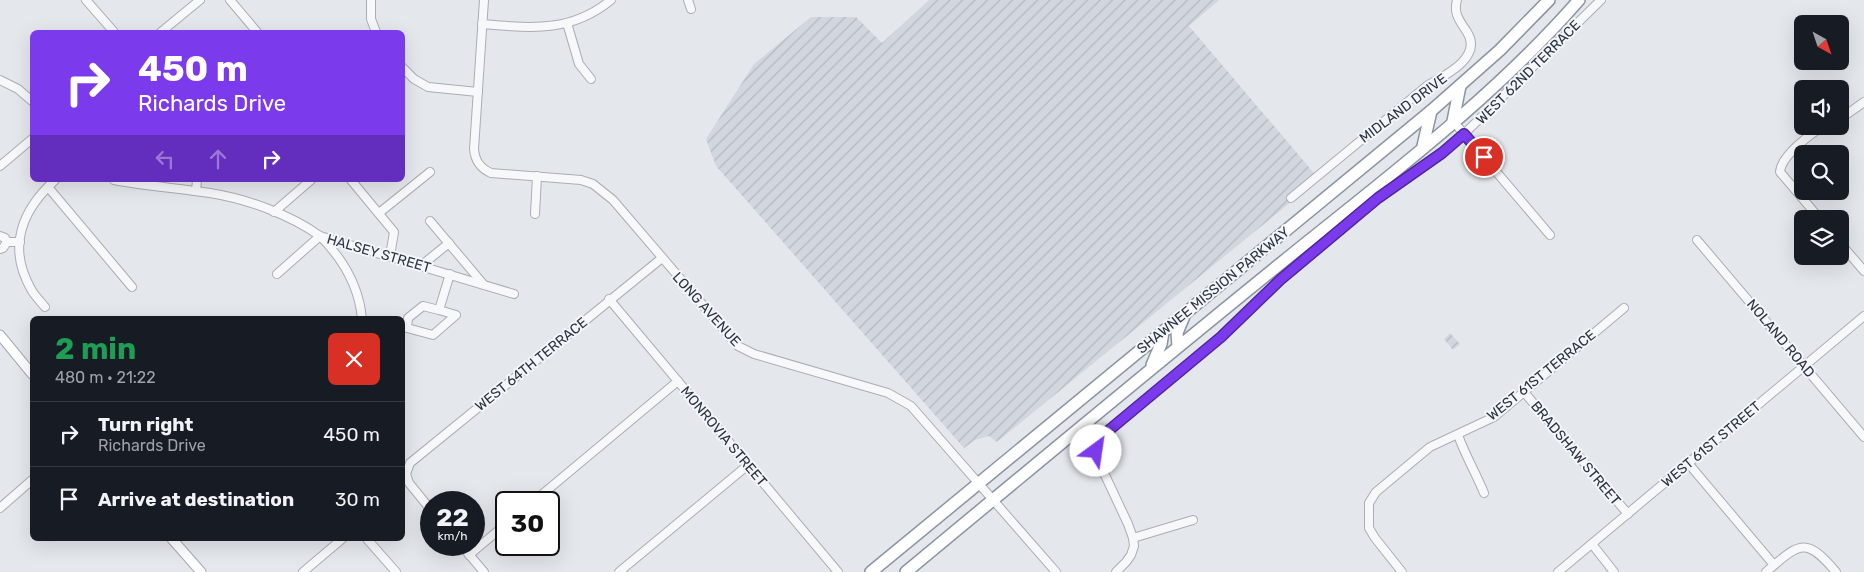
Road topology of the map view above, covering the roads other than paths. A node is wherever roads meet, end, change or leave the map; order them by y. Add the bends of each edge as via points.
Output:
1 (86, 0) edge
2 (200, 0) edge
3 (230, 0) edge
4 (370, 0) edge
5 (484, 0) edge
6 (611, 0) edge
7 (688, 0) edge
8 (1457, 0) edge
9 (1549, 0) edge
10 (1601, 0) edge
11 (1577, 1) edge
12 (691, 9) dead end
13 (567, 23) junction
14 (482, 24) junction
15 (112, 30) edge
16 (163, 30) edge
17 (255, 30) edge
18 (375, 30) edge
19 (405, 70) edge
20 (591, 79) dead end
21 (0, 80) edge
22 (1460, 86) junction
23 (478, 92) junction
24 (30, 99) edge
25 (1864, 102) edge
26 (1431, 111) junction
27 (1849, 113) edge
28 (1453, 121) junction
29 (1464, 134) junction
30 (1813, 135) edge
31 (30, 141) edge
32 (1424, 146) junction
33 (0, 166) edge
34 (430, 172) dead end
35 (537, 176) junction
36 (53, 182) edge
37 (125, 182) edge
38 (197, 182) edge
39 (309, 182) edge
40 (353, 182) edge
41 (48, 187) junction
42 (196, 191) junction
43 (1291, 198) dead end
44 (1812, 210) edge
45 (274, 212) junction
46 (380, 213) junction
47 (535, 214) dead end
48 (430, 221) dead end
49 (1550, 235) dead end
50 (0, 236) edge
51 (320, 236) junction
52 (1697, 240) dead end
53 (7, 242) junction
54 (20, 242) junction
55 (449, 243) junction
56 (0, 249) edge
57 (1849, 254) edge
58 (390, 256) junction
59 (662, 258) junction
60 (422, 266) junction
61 (1864, 271) edge
62 (277, 274) dead end
63 (450, 274) junction
64 (484, 285) junction
65 (132, 288) dead end
66 (514, 294) dead end
67 (609, 299) junction
68 (45, 308) dead end
69 (1624, 308) dead end
70 (439, 310) junction
71 (1184, 314) junction
72 (361, 316) edge
73 (1864, 316) edge
74 (1163, 332) junction
75 (0, 335) edge
76 (1178, 346) junction
77 (1804, 366) junction
78 (1151, 369) junction
79 (30, 372) edge
80 (678, 381) junction
81 (1524, 392) junction
82 (1458, 435) junction
83 (1864, 437) edge
84 (1688, 463) junction
85 (748, 464) junction
86 (30, 482) edge
87 (979, 483) junction
88 (545, 491) edge
89 (1484, 493) dead end
90 (420, 496) edge
91 (994, 500) junction
92 (0, 508) edge
93 (1628, 514) junction
94 (1193, 520) dead end
95 (495, 533) edge
96 (1133, 538) junction
97 (174, 541) edge
98 (340, 541) edge
99 (369, 541) edge
100 (485, 542) edge
101 (1592, 544) junction
102 (470, 556) edge
103 (1774, 565) junction
104 (196, 570) edge
105 (303, 572) edge
106 (396, 572) edge
107 (484, 572) edge
108 (619, 572) edge
109 (838, 572) edge
110 (871, 572) edge
111 (906, 572) edge
112 (1056, 572) edge
113 (1116, 572) edge
114 (1402, 572) edge
115 (1558, 572) edge
116 (1614, 572) edge
117 (1766, 572) edge
118 (1836, 572) edge

1 - 15 street
2 - 16 street
3 - 17 street
4 - 18 street
5 - 14 street, LONG AVENUE
6 - 13 street via 591,14
7 - 12 street
8 - 43 street, MIDLAND DRIVE via 1455,12 1471,43 1466,59 1428,85
9 - 22 highway, SHAWNEE MISSION PARKWAY
10 - 29 street, WEST 62ND TERRACE
11 - 28 highway, SHAWNEE MISSION PARKWAY via 1510,71
13 - 14 street via 544,28
13 - 20 street via 579,64
14 - 23 street, LONG AVENUE
19 - 23 street via 428,87
21 - 24 street
22 - 26 highway, SHAWNEE MISSION PARKWAY
22 - 28 highway
23 - 35 street, LONG AVENUE via 474,148 478,163 491,173
25 - 27 street
26 - 32 highway
26 - 71 highway, SHAWNEE MISSION PARKWAY
28 - 29 street
28 - 32 highway, SHAWNEE MISSION PARKWAY
29 - 49 street
29 - 96 street, WEST 62ND TERRACE via 1397,183 1280,280 1221,337 1102,436 1096,447 1097,458
30 - 44 street via 1785,157 1780,165 1780,172
31 - 33 street
32 - 76 highway, SHAWNEE MISSION PARKWAY
34 - 46 street
35 - 47 street
35 - 59 street, LONG AVENUE via 569,178 593,184 608,195
36 - 41 street
37 - 42 street, HALSEY STREET
38 - 42 street
39 - 45 street
40 - 46 street
41 - 54 street via 30,208
41 - 65 street
42 - 45 street, HALSEY STREET
45 - 51 street, HALSEY STREET
46 - 58 street via 394,232
48 - 55 street
50 - 53 street
51 - 58 street, HALSEY STREET
51 - 62 street
51 - 72 street via 347,270 357,293
52 - 77 street, NOLAND ROAD
53 - 54 street
53 - 56 street
54 - 68 street via 26,279
55 - 60 street
55 - 64 street
57 - 61 street
58 - 60 street, HALSEY STREET
59 - 67 street, WEST 64TH TERRACE
59 - 87 street, LONG AVENUE via 738,346 754,354 901,399 920,414
60 - 63 street, HALSEY STREET
63 - 64 street, HALSEY STREET
63 - 70 street, HALSEY STREET
64 - 66 street, HALSEY STREET
67 - 80 street, MONROVIA STREET
67 - 90 street, WEST 64TH TERRACE via 410,463 406,474
69 - 81 street, WEST 61ST TERRACE
70 - 70 street via 423,306 408,318 408,328 433,335 456,315
71 - 74 highway, SHAWNEE MISSION PARKWAY
71 - 76 highway via 1177,333
73 - 77 street, WEST 61ST STREET
74 - 78 highway
74 - 87 highway, SHAWNEE MISSION PARKWAY
75 - 79 main road
76 - 78 highway, SHAWNEE MISSION PARKWAY
77 - 83 street, NOLAND ROAD
77 - 84 street, WEST 61ST STREET
78 - 91 highway, SHAWNEE MISSION PARKWAY
80 - 85 street, MONROVIA STREET
80 - 88 street
81 - 82 street, WEST 61ST TERRACE via 1494,417
81 - 93 street, BRADSHAW STREET
82 - 89 street
82 - 114 street, WEST 61ST TERRACE via 1430,447 1376,492 1369,503 1369,528
84 - 93 street, WEST 61ST STREET
84 - 103 street
85 - 108 street
85 - 109 street, MONROVIA STREET
86 - 92 street
87 - 91 street, LONG AVENUE
87 - 110 highway, SHAWNEE MISSION PARKWAY
91 - 111 highway, SHAWNEE MISSION PARKWAY
91 - 112 street, LONG AVENUE
93 - 101 street, WEST 61ST STREET
94 - 96 street
95 - 100 street
96 - 113 street via 1130,555
97 - 104 main road
98 - 105 street
99 - 106 street
101 - 115 street, WEST 61ST STREET
101 - 116 street
102 - 107 street
103 - 117 street
103 - 118 street via 1794,549 1802,547 1820,553

